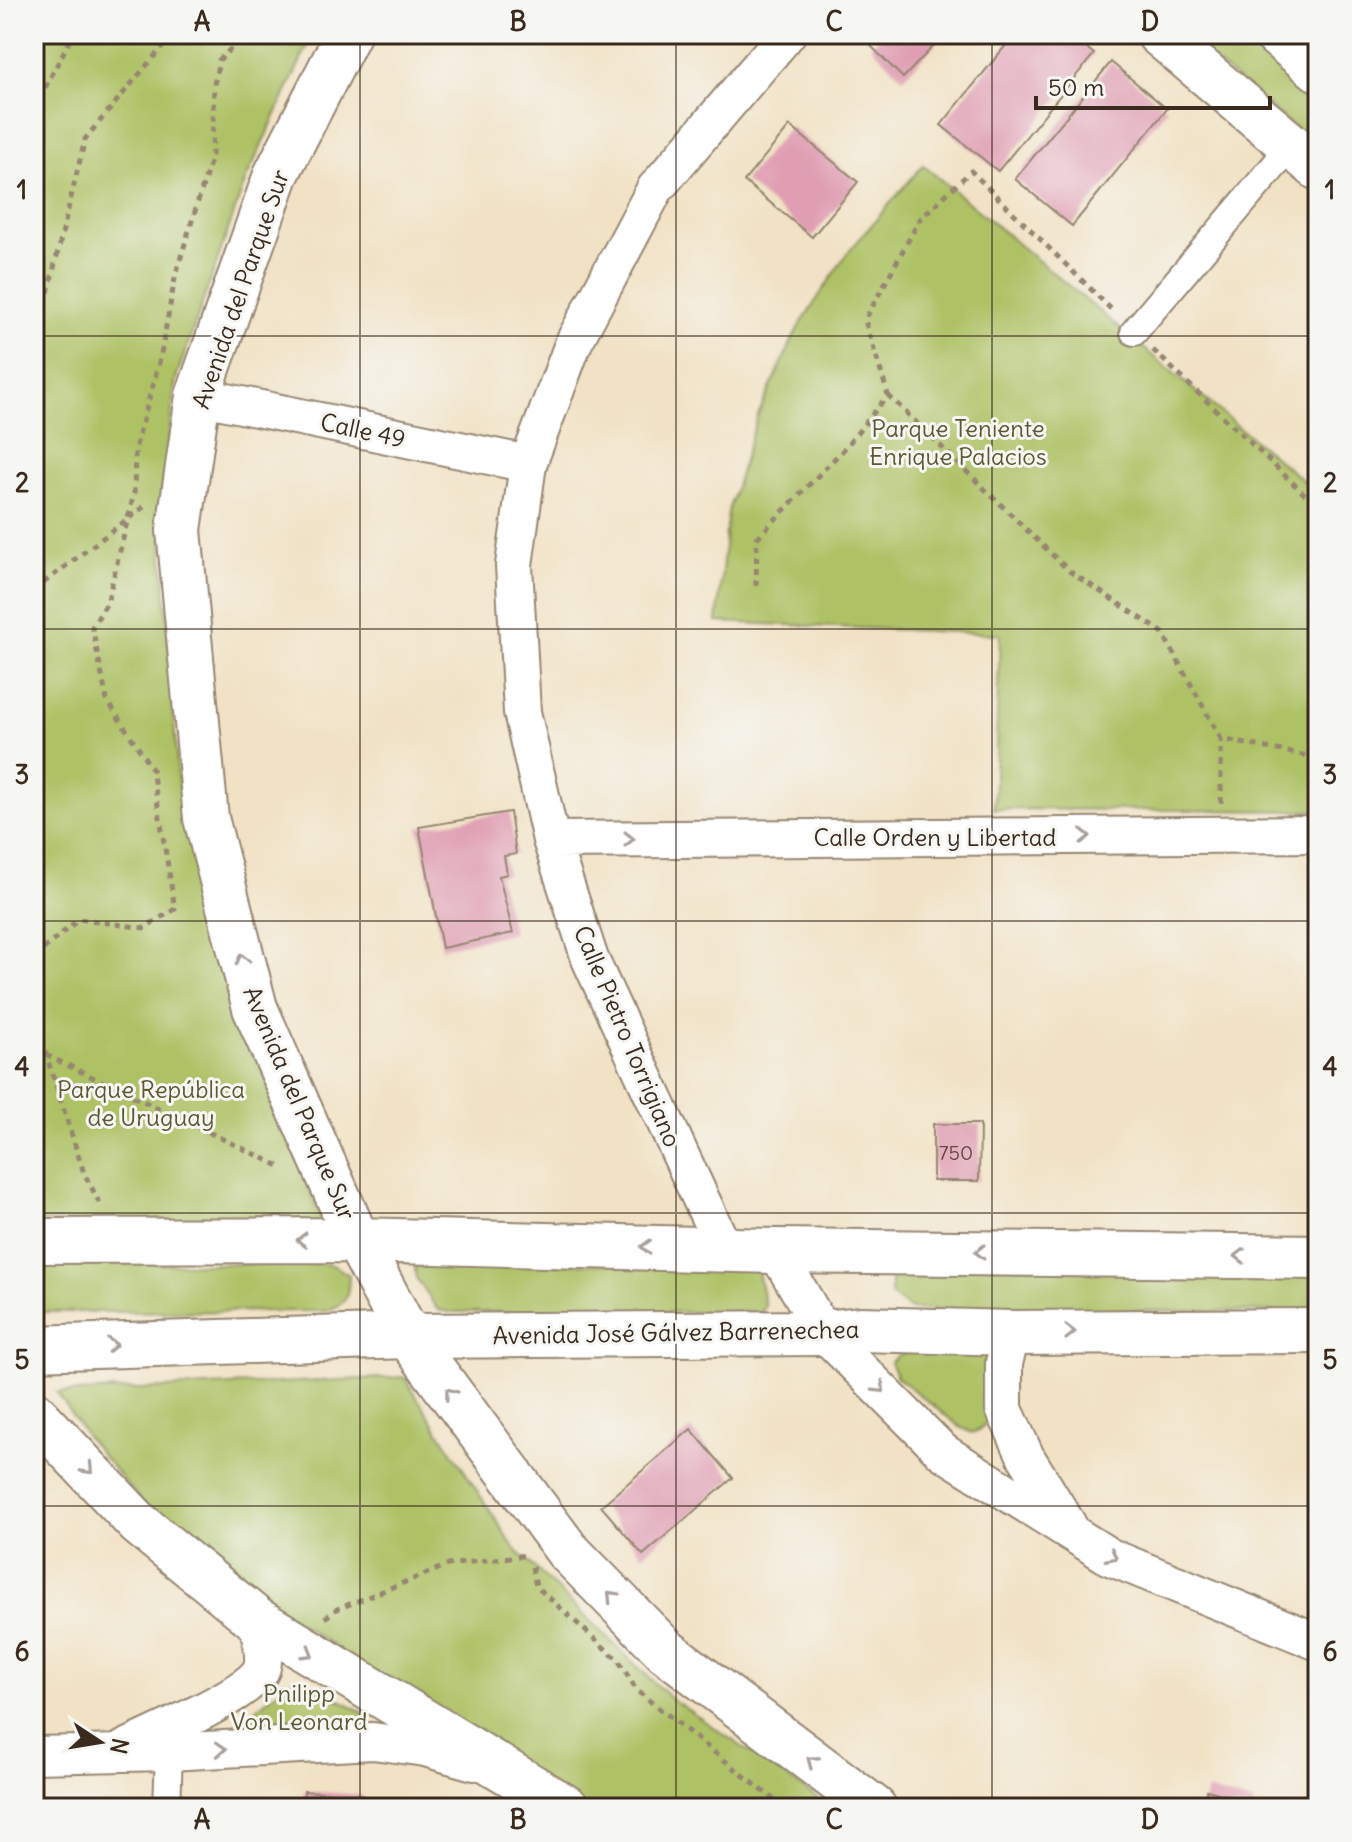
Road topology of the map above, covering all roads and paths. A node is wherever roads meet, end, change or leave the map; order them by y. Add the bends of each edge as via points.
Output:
1 (73, 34) edge
2 (173, 34) edge
3 (348, 34) edge
4 (787, 34) edge
5 (1159, 34) edge
6 (1276, 34) edge
7 (1318, 69) edge
8 (34, 109) edge
9 (1305, 157) edge
10 (1134, 332) junction
11 (34, 351) edge
12 (888, 395) junction
13 (198, 396) junction
14 (528, 464) junction
15 (187, 476) junction
16 (1318, 507) edge
17 (756, 586) dead end
18 (34, 590) edge
19 (1221, 739) junction
20 (1318, 758) edge
21 (1318, 834) edge
22 (1222, 835) junction
23 (551, 840) junction
24 (34, 1017) edge
25 (46, 1055) junction
26 (336, 1192) junction
27 (357, 1240) junction
28 (34, 1241) edge
29 (118, 1241) junction
30 (724, 1249) junction
31 (776, 1251) junction
32 (1318, 1257) edge
33 (1318, 1331) edge
34 (824, 1333) junction
35 (1012, 1333) junction
36 (408, 1336) junction
37 (34, 1348) edge
38 (34, 1413) edge
39 (1073, 1534) junction
40 (567, 1550) junction
41 (257, 1620) junction
42 (1318, 1642) edge
43 (293, 1644) junction
44 (169, 1752) junction
45 (115, 1753) junction
46 (34, 1755) edge
47 (505, 1772) junction
48 (167, 1808) edge
49 (567, 1808) edge
50 (874, 1808) edge

1 - 8 path
2 - 11 path via 85,139
3 - 13 main road, Avenida del Parque Sur via 276,175
4 - 14 street, Calle Pietro Torrigiano via 655,189 573,344
5 - 9 main road
6 - 7 main road
9 - 10 street
10 - 12 path via 971,171 920,219 865,320
10 - 16 path
12 - 17 path via 845,448 757,538
12 - 19 path via 1069,571 1162,632
13 - 14 street, Calle 49
13 - 15 main road, Avenida del Parque Sur
14 - 23 street, Calle Pietro Torrigiano via 514,565 522,712
15 - 18 path
26 -> 15 main road, Avenida del Parque Sur via 255,1008 206,818 179,530
19 - 20 path
19 - 22 path
21 - 22 street, Calle Orden y Libertad
23 -> 22 street, Calle Orden y Libertad
23 - 30 street, Calle Pietro Torrigiano via 590,959
24 - 25 path
25 - 26 path
25 - 29 path via 84,1173
26 - 27 main road, Avenida del Parque Sur
27 -> 29 main road
30 -> 27 main road
27 - 36 main road, Avenida del Parque Sur
28 - 29 main road
30 - 31 main road
32 -> 31 main road
31 - 34 street
35 -> 33 main road, Avenida José Gálvez Barrenechea
34 - 35 main road, Avenida José Gálvez Barrenechea
34 - 36 main road, Avenida José Gálvez Barrenechea
34 -> 39 street via 943,1452
35 - 39 street via 1004,1363 1004,1409
37 -> 36 main road, Avenida José Gálvez Barrenechea
40 -> 36 main road, Avenida del Parque Sur
38 -> 41 main road via 139,1524
39 -> 42 street via 1110,1557
40 - 43 path via 448,1565 335,1610
50 -> 40 main road, Avenida del Parque Sur via 666,1651
41 - 43 main road
41 - 45 street via 264,1660 260,1672 213,1705
43 -> 47 main road
44 - 45 street
44 -> 47 street via 373,1741 425,1748
44 - 48 street
45 - 46 street
47 - 49 main road

